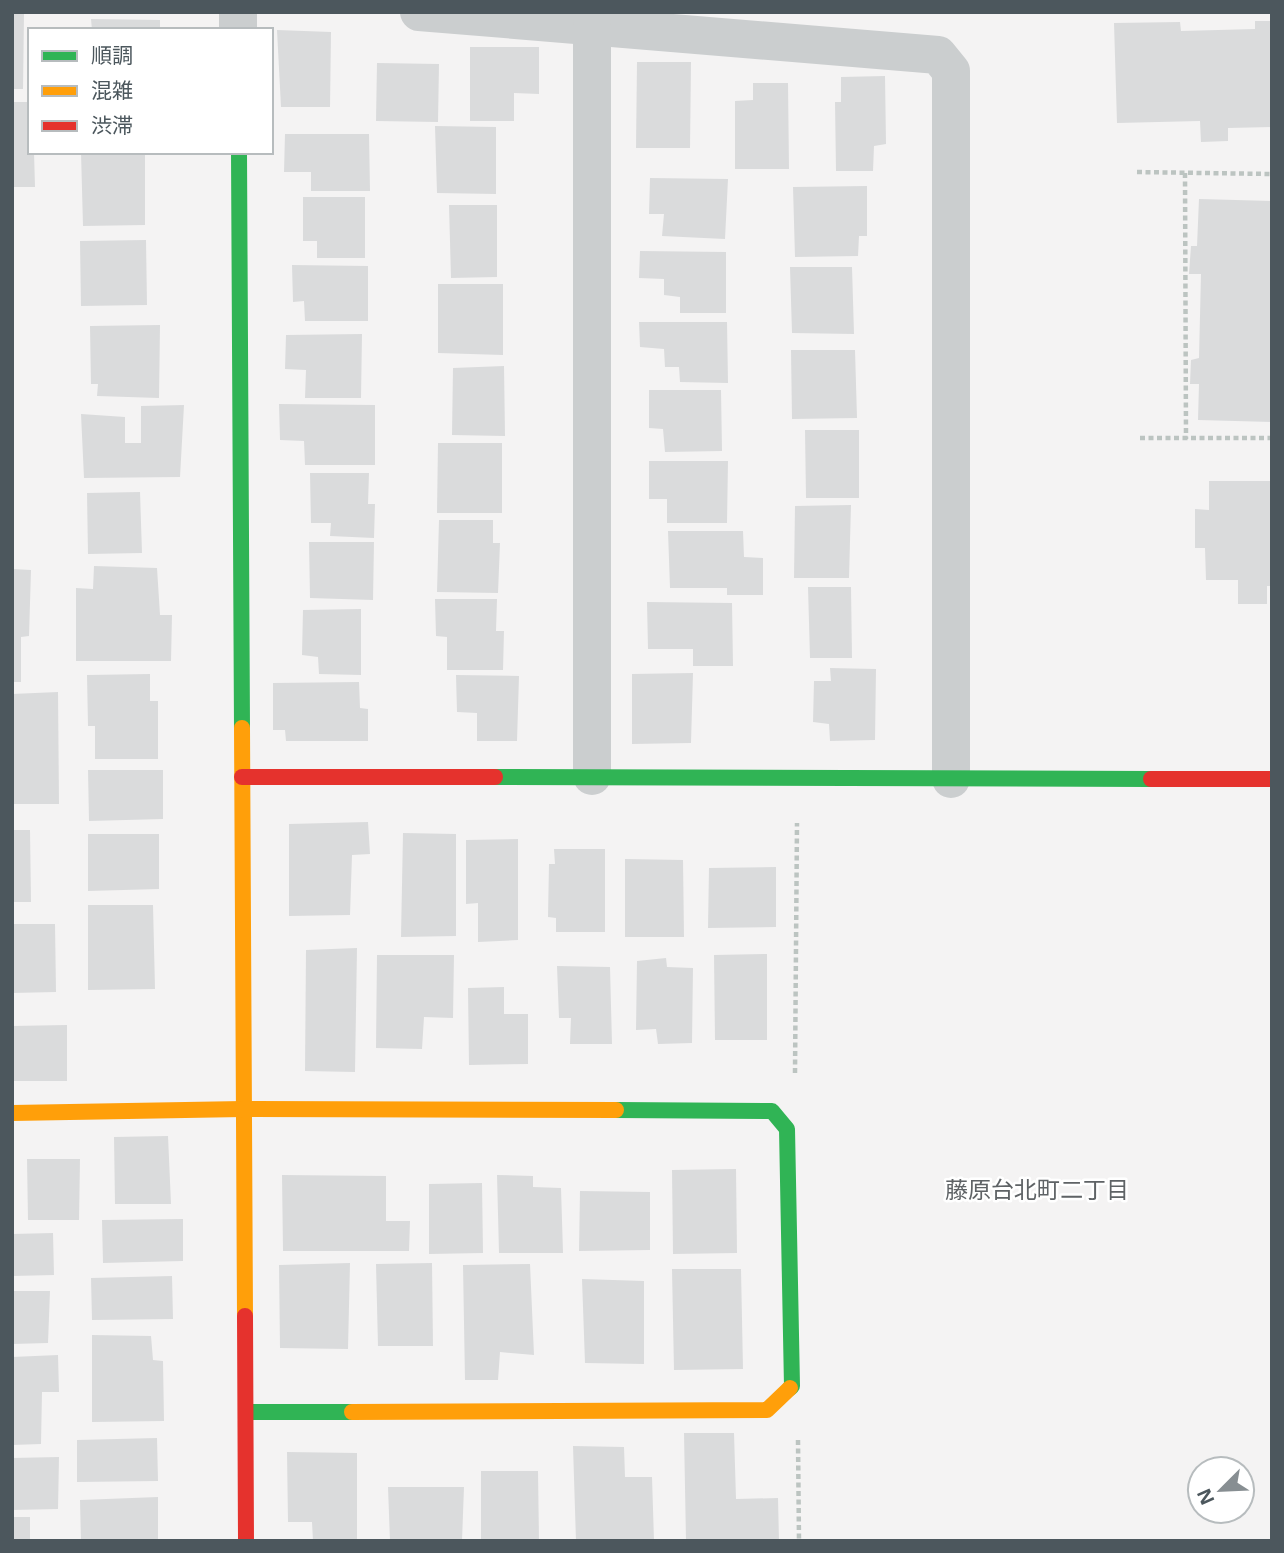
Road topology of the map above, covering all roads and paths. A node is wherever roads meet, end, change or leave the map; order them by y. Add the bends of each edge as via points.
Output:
1 (419, 12) edge
2 (592, 25) junction
3 (239, 154) edge
4 (1137, 172) dead end
5 (1185, 173) junction
6 (1272, 174) edge
7 (1140, 438) dead end
8 (1272, 438) edge
9 (1186, 439) junction
10 (592, 776) junction
11 (242, 777) junction
12 (798, 777) junction
13 (951, 779) junction
14 (1272, 779) edge
15 (243, 1109) junction
16 (12, 1113) edge
17 (778, 1119) junction
18 (780, 1397) junction
19 (246, 1412) junction
20 (246, 1541) edge
21 (799, 1541) edge

1 - 2 street
2 - 10 street
2 - 13 street via 938,55 951,71
3 - 11 street
4 - 5 path
5 - 6 path
5 - 9 path
7 - 9 path
8 - 9 path
10 - 11 street
10 - 12 street
11 - 15 street
12 - 13 street
12 - 17 path via 795,1086
13 - 14 street
15 - 16 street
15 - 17 street via 772,1111
15 - 19 street
17 - 18 street via 787,1129 792,1385
18 - 19 street via 767,1410
18 - 21 path via 799,1430
19 - 20 street

